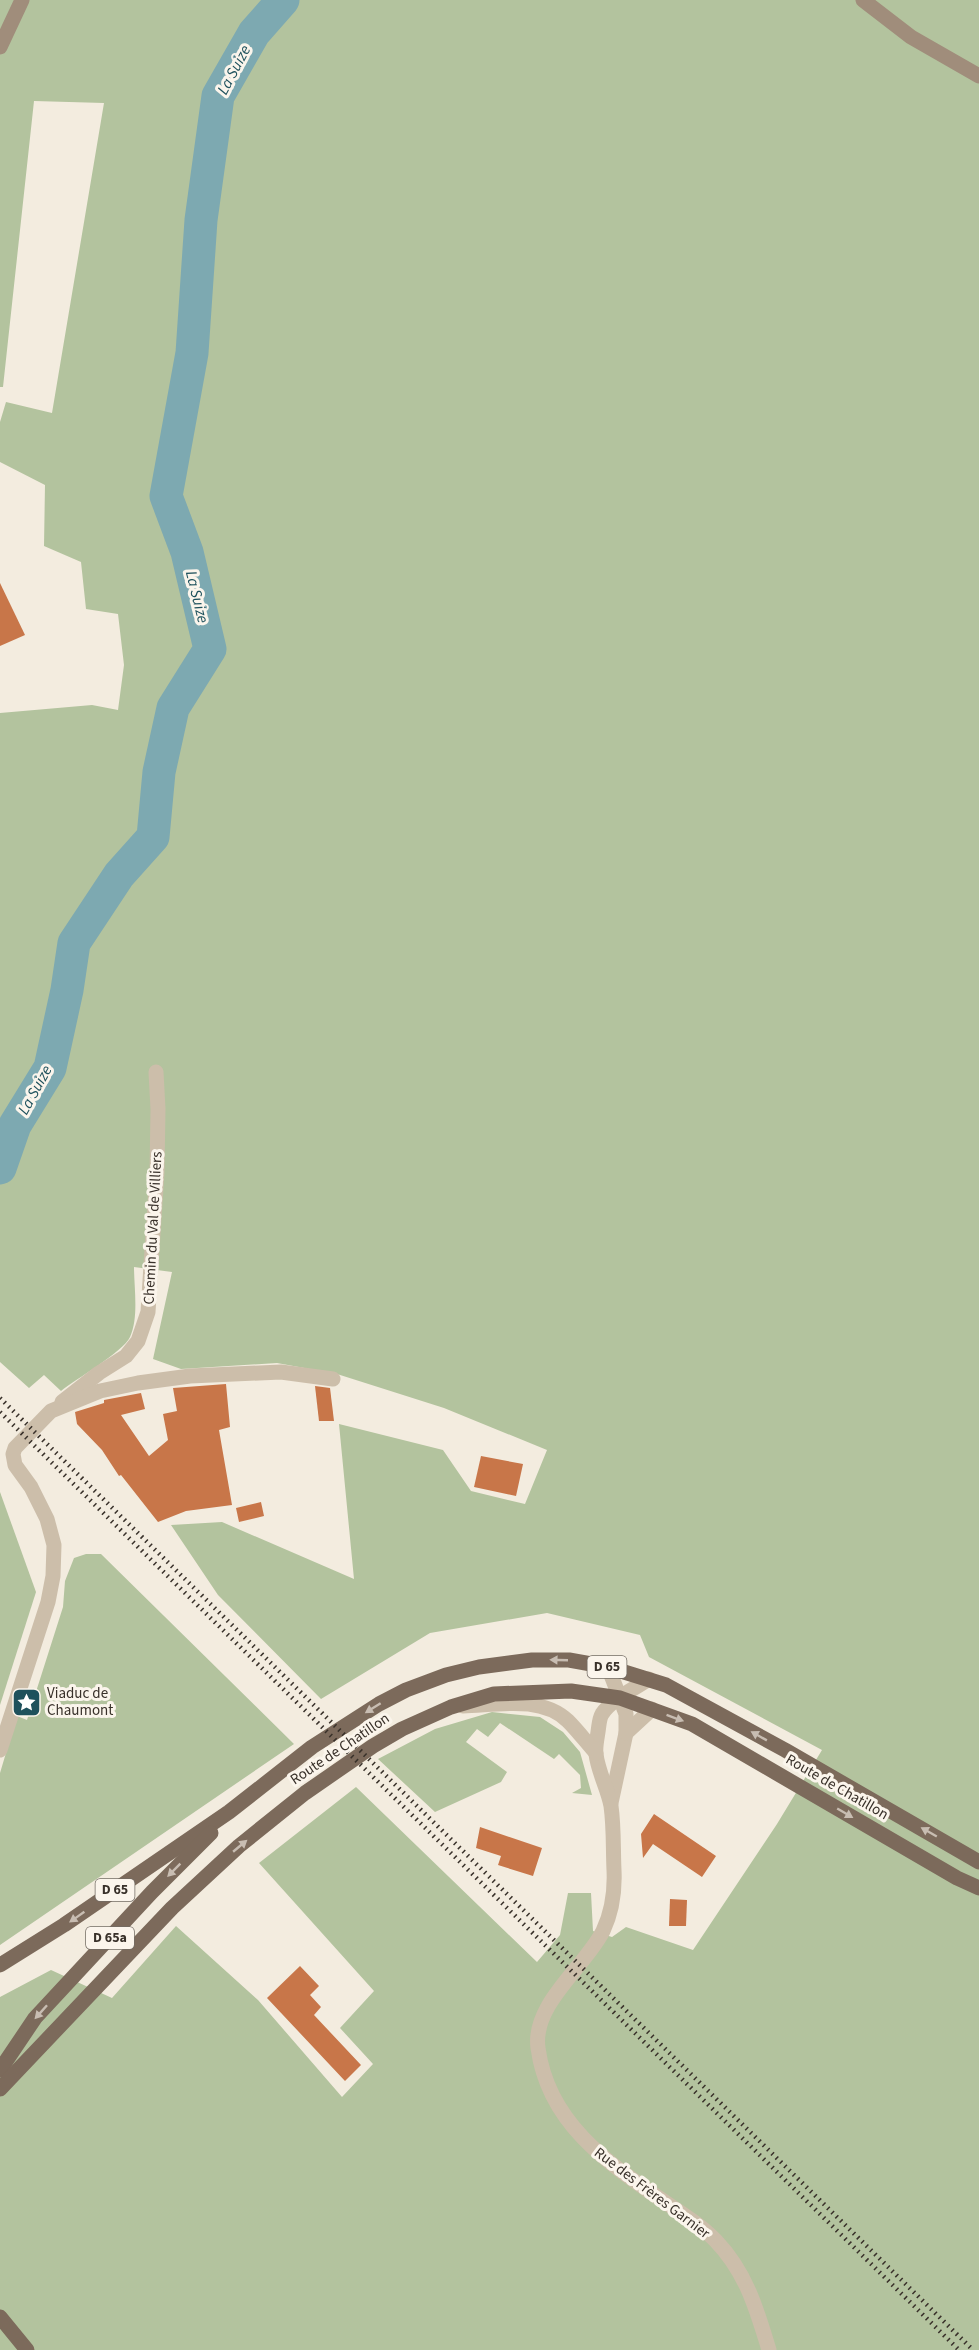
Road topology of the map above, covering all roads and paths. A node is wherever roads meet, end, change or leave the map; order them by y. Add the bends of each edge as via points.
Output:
1 (22, 0) edge
2 (863, 0) edge
3 (0, 47) edge
4 (979, 76) edge
5 (156, 1072) dead end
6 (333, 1379) dead end
7 (51, 1411) junction
8 (608, 1667) junction
9 (649, 1679) junction
10 (620, 1698) junction
11 (451, 1707) junction
12 (652, 1709) junction
13 (626, 1733) junction
14 (0, 1750) edge
15 (596, 1754) junction
16 (305, 1793) joint
17 (611, 1806) junction
18 (229, 1812) junction
19 (979, 1862) edge
20 (979, 1888) edge
21 (0, 1965) edge
22 (0, 2070) edge
23 (0, 2089) edge
24 (0, 2317) edge
25 (27, 2350) edge
26 (769, 2350) edge

1 - 3 main road
2 - 4 main road via 911,37
5 - 7 street, Chemin du Val de Villiers via 157,1172 148,1312 138,1341 126,1356
6 - 7 street via 281,1372 190,1376 100,1391
7 - 14 street, Chemin du Val de Villiers via 13,1454 15,1465 47,1519 54,1556 48,1602
8 - 9 main road, Route de Chatillon / D 65
8 - 10 street, Rue des Frères Garnier
8 -> 18 main road, Route de Chatillon / D 65 via 569,1660 532,1660 479,1667 416,1686 379,1704 312,1747
9 - 10 street, Rue des Frères Garnier
19 -> 9 main road, Route de Chatillon / D 65 via 666,1684
10 - 11 main road, Route de Chatillon / D 65 via 571,1691 532,1691 494,1694
10 - 12 main road, Route de Chatillon / D 65
10 - 13 street, Rue des Frères Garnier via 627,1714
10 - 15 street, Rue des Frères Garnier via 602,1714
11 - 15 street via 520,1703 549,1708 567,1720
11 - 16 main road, Route de Chatillon / D 65 via 373,1746
12 - 13 street
12 -> 20 main road, Route de Chatillon / D 65 via 692,1724
13 - 17 street, Rue des Frères Garnier
15 - 17 street, Rue des Frères Garnier
23 -> 16 main road, Route de Chatillon / D 65a via 172,1908 239,1846
17 - 26 street, Rue des Frères Garnier via 612,1907 602,1932 550,2002 537,2045 543,2070 554,2100 589,2146 694,2222 731,2259 756,2305
18 -> 21 main road, Route de Chatillon / D 65
18 -> 22 main road, D 65a via 35,2018
24 - 25 main road

